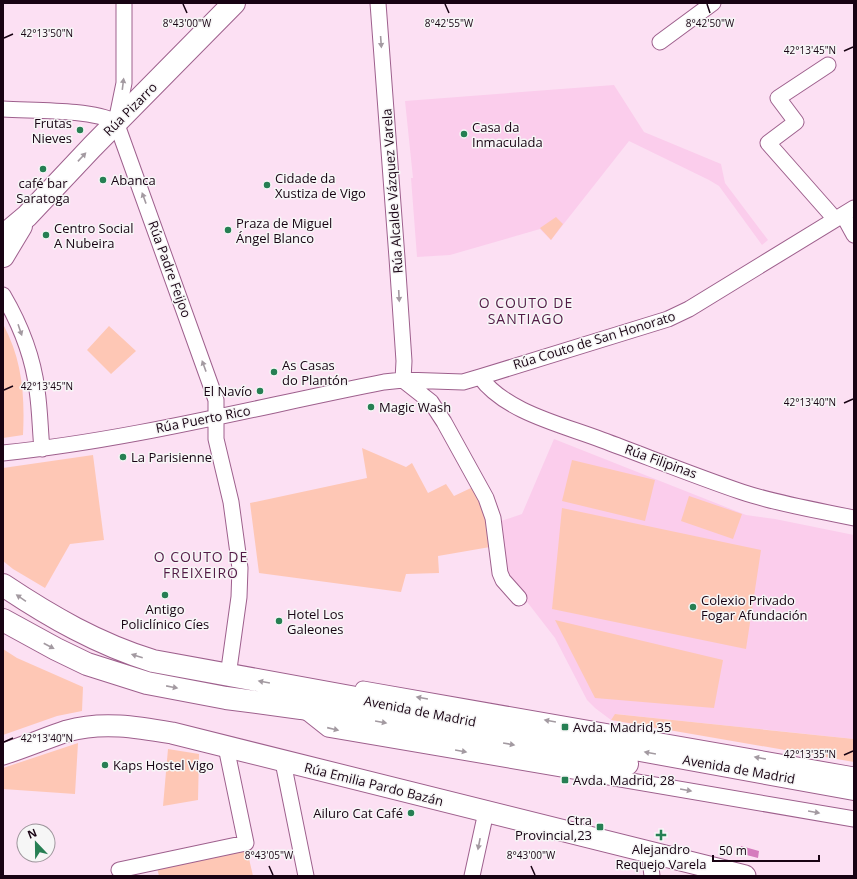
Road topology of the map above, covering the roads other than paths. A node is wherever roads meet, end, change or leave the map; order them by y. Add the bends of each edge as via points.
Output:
1 (124, 3) edge
2 (234, 3) edge
3 (378, 3) edge
4 (713, 3) edge
5 (660, 42) dead end
6 (828, 65) dead end
7 (3, 109) edge
8 (116, 122) junction
9 (844, 214) edge
10 (854, 234) edge
11 (4, 248) edge
12 (3, 295) edge
13 (480, 377) junction
14 (403, 380) junction
15 (217, 417) junction
16 (42, 449) junction
17 (3, 453) edge
18 (854, 518) edge
19 (3, 586) edge
20 (519, 598) dead end
21 (3, 620) edge
22 (228, 676) junction
23 (302, 698) junction
24 (226, 746) junction
25 (3, 754) edge
26 (283, 762) junction
27 (854, 775) edge
28 (854, 789) edge
29 (854, 805) edge
30 (486, 812) junction
31 (854, 819) edge
32 (649, 851) junction
33 (119, 870) dead end
34 (306, 876) edge
35 (472, 876) edge
36 (652, 876) edge
37 (745, 876) edge

8 -> 1 street via 124,83
2 - 8 main road, Rúa Pizarro
3 -> 14 street, Rúa Alcalde Vázquez Varela via 404,361
4 - 5 street
6 - 9 street via 778,98 796,122 768,143
7 - 8 street via 88,114
11 -> 8 main road, Rúa Pizarro via 27,216
15 -> 8 street, Rúa Padre Feijoo via 215,396
9 - 10 street
9 - 13 street, Rúa Couto de San Honorato via 668,319
12 -> 16 street via 16,317 30,359 37,389
13 - 14 street, Rúa Couto de San Honorato via 463,382
13 - 18 street, Rúa Filipinas via 502,400 539,416 742,492
14 - 15 street, Rúa Puerto Rico via 347,389
14 - 20 street via 431,402 486,498 493,518 500,573
15 - 16 street, Rúa Puerto Rico
15 - 22 street, Rúa Padre Feijoo via 216,439 231,502 240,568 239,597
16 - 17 street, Rúa Puerto Rico
22 -> 19 main road, Avenida de Madrid via 153,661 123,652 67,626
21 -> 23 main road, Avenida de Madrid via 87,664 147,683 226,698
23 -> 22 main road, Avenida de Madrid
27 -> 23 street via 336,684
28 -> 23 main road, Avenida de Madrid
23 -> 29 main road, Avenida de Madrid
23 -> 31 street, Avenida de Madrid via 328,729
24 - 25 street, Rúa Emilia Pardo Bazán via 172,733 111,725 68,731
24 - 26 street, Rúa Emilia Pardo Bazán
24 - 33 street via 246,843
26 - 30 street, Rúa Emilia Pardo Bazán
26 - 34 street
30 - 32 street, Rúa Emilia Pardo Bazán
30 -> 35 street
32 - 36 street
32 - 37 street, Rúa Emilia Pardo Bazán

